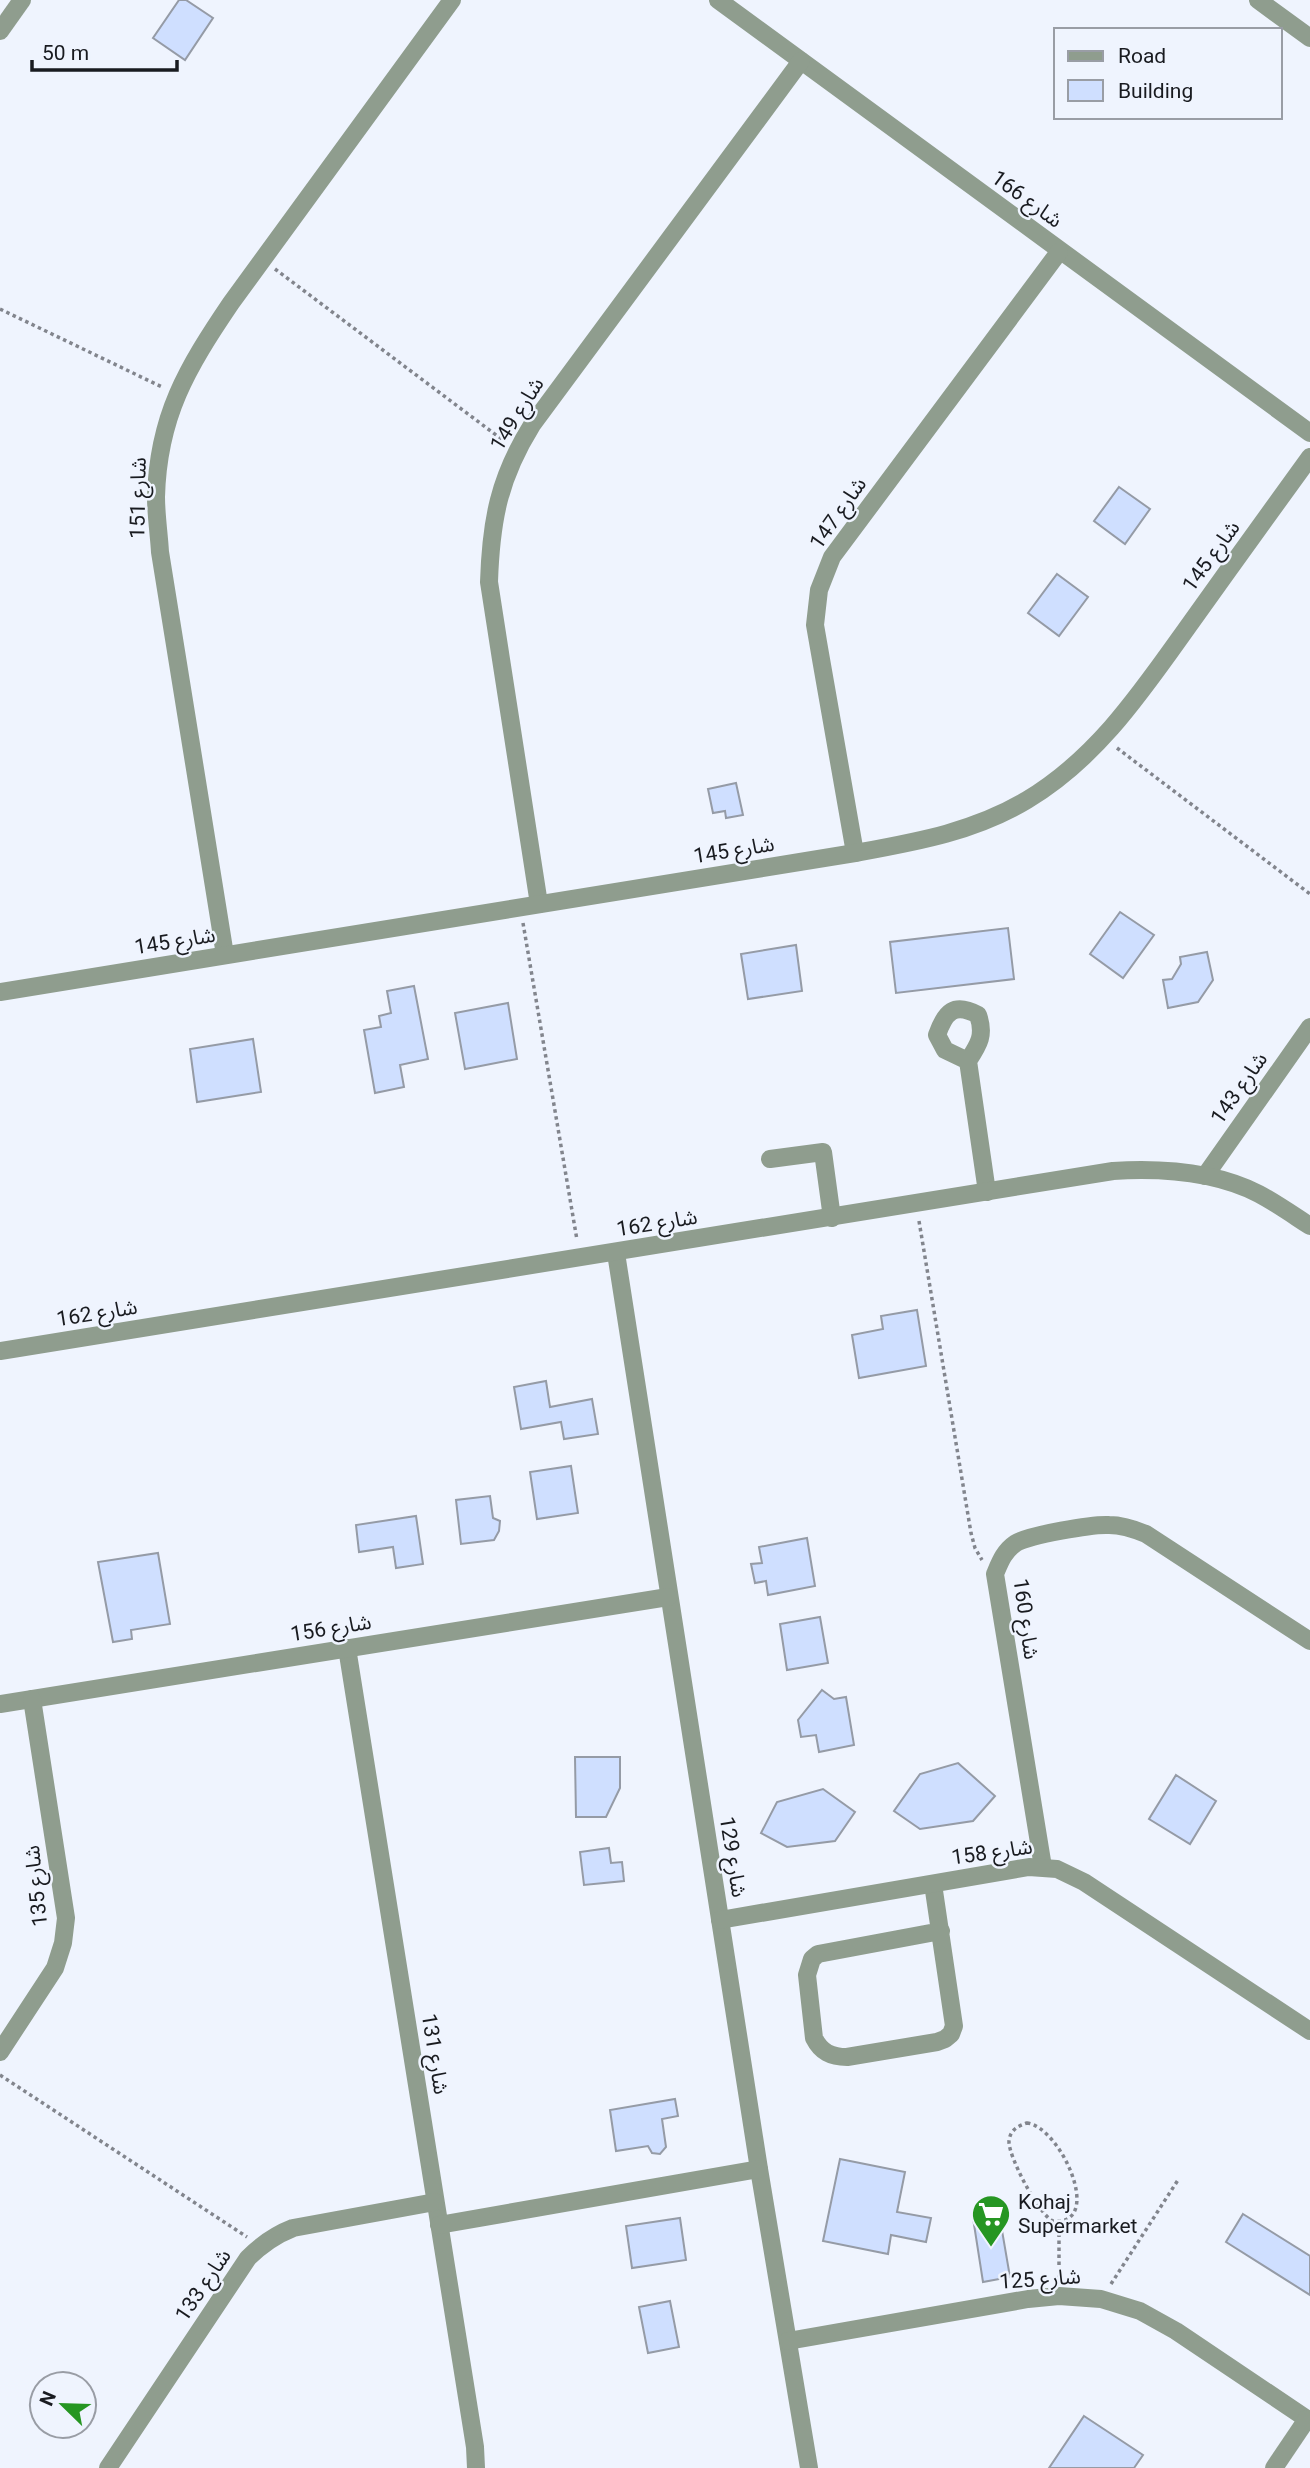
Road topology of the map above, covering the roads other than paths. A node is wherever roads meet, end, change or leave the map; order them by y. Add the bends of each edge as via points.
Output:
1 (23, 0) edge
2 (452, 0) edge
3 (718, 0) edge
4 (1258, 0) edge
5 (0, 29) edge
6 (1310, 38) edge
7 (801, 61) junction
8 (1059, 251) junction
9 (1310, 433) edge
10 (1310, 457) edge
11 (855, 853) junction
12 (539, 904) junction
13 (225, 956) junction
14 (0, 992) edge
15 (1310, 1027) edge
16 (968, 1061) dead end
17 (770, 1159) dead end
18 (1205, 1175) junction
19 (987, 1192) junction
20 (832, 1218) junction
21 (1310, 1226) edge
22 (616, 1253) junction
23 (0, 1351) edge
24 (668, 1597) junction
25 (1310, 1641) edge
26 (347, 1648) junction
27 (32, 1699) junction
28 (0, 1704) edge
29 (1043, 1867) junction
30 (933, 1884) junction
31 (720, 1920) junction
32 (941, 1931) junction
33 (1310, 2031) edge
34 (0, 2052) edge
35 (759, 2169) junction
36 (435, 2202) junction
37 (439, 2225) junction
38 (788, 2341) junction
39 (1308, 2420) edge
40 (108, 2468) edge
41 (476, 2468) edge
42 (809, 2468) edge
43 (1274, 2468) edge

1 - 5 street
2 - 13 street, شارع 151 via 201,347 176,394 161,445 156,498 160,551
3 - 7 street, شارع 166
4 - 6 street
7 - 8 street, شارع 166
7 - 12 street, شارع 149 via 550,400 516,451 499,493 490,537 489,582
8 - 9 street, شارع 166
8 - 11 street, شارع 147 via 839,547 819,590 815,625
10 - 11 street, شارع 145 via 1136,699 1104,738 1057,779 982,823 934,838
11 - 12 street, شارع 145
12 - 13 street, شارع 145
13 - 14 street, شارع 145
15 - 18 street, شارع 143
16 - 19 street
17 - 20 street via 823,1152
18 - 19 street, شارع 162 via 1113,1171
18 - 21 street, شارع 162 via 1258,1194
19 - 20 street, شارع 162
20 - 22 street, شارع 162
22 - 23 street, شارع 162
22 - 24 street, شارع 129
24 - 26 street, شارع 156
24 - 31 street, شارع 129
25 - 29 street, شارع 160 via 1163,1544 1128,1527 1088,1526 1018,1542 1002,1556 995,1574
26 - 27 street, شارع 156
26 - 36 street, شارع 131
27 - 28 street, شارع 156
27 - 34 street, شارع 135 via 66,1918 64,1943 55,1968
29 - 30 street, شارع 158
29 - 33 street, شارع 158 via 1084,1882
30 - 31 street, شارع 158
30 - 32 street
31 - 35 street, شارع 129
32 - 32 street via 954,2018 951,2034 937,2042 847,2057 827,2054 819,2047 807,1975 812,1959 818,1954
35 - 37 street
35 - 38 street, شارع 129
36 - 37 street, شارع 131
36 - 40 street, شارع 133 via 293,2228 260,2246 242,2266
37 - 41 street, شارع 131
38 - 39 street, شارع 125 via 1028,2299 1101,2299 1140,2311 1176,2331
38 - 42 street, شارع 129
39 - 43 street, شارع 125

